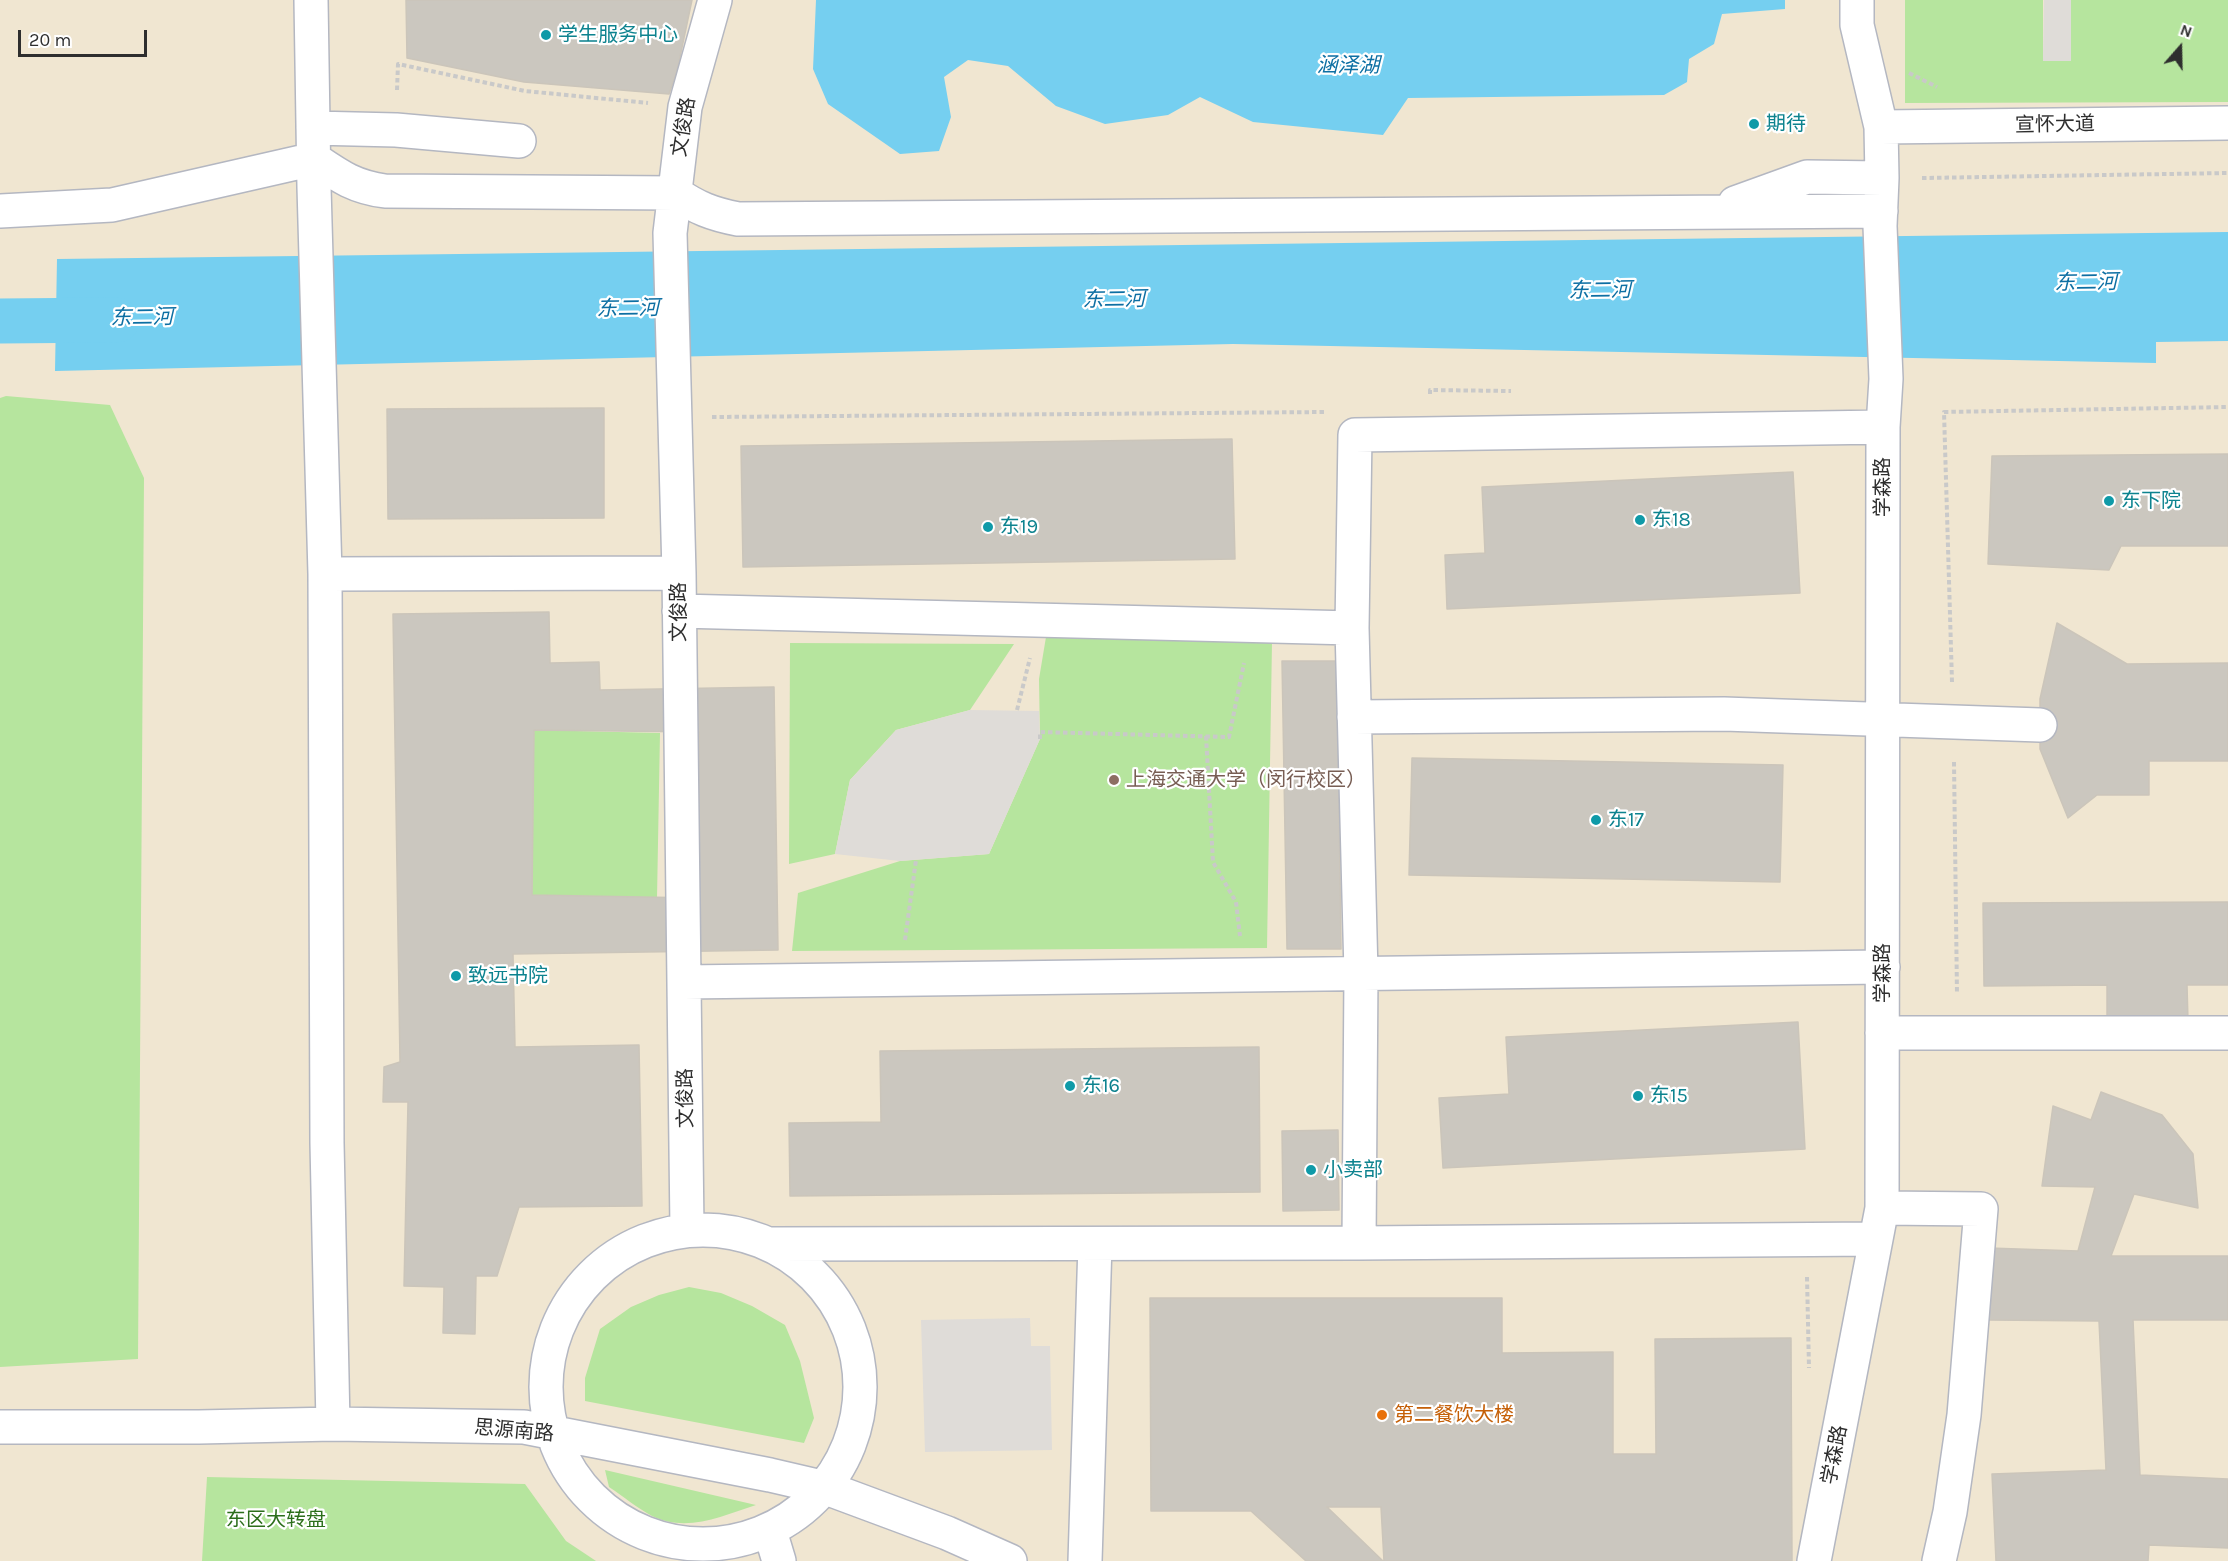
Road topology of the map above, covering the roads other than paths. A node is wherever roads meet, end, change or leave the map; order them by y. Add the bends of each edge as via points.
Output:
1 (311, 0) edge
2 (715, 0) edge
3 (1857, 0) edge
4 (2228, 123) edge
5 (1881, 127) junction
6 (519, 141) dead end
7 (314, 158) junction
8 (1882, 178) junction
9 (675, 193) junction
10 (0, 211) edge
11 (1710, 211) junction
12 (1880, 218) junction
13 (1883, 427) junction
14 (679, 573) junction
15 (325, 574) junction
16 (679, 611) junction
17 (1352, 628) junction
18 (1354, 717) junction
19 (1883, 721) junction
20 (2040, 725) dead end
21 (1882, 967) junction
22 (1361, 973) junction
23 (684, 982) junction
24 (1882, 1033) junction
25 (2228, 1033) edge
26 (1879, 1224) junction
27 (687, 1230) junction
28 (769, 1244) junction
29 (1095, 1244) junction
30 (1359, 1244) junction
31 (333, 1424) junction
32 (0, 1427) edge
33 (551, 1432) junction
34 (826, 1488) junction
35 (774, 1546) edge
36 (1010, 1561) edge
37 (1085, 1561) edge
38 (1814, 1561) edge
39 (1939, 1561) edge

1 - 7 lane
2 - 9 lane, 文俊路 via 685,107
3 - 5 lane, 学森路 via 1857,25
4 - 5 lane, 宣怀大道
5 - 8 lane, 学森路
6 - 7 lane via 396,130
7 - 9 lane via 364,188 385,191
7 - 10 lane via 112,205
7 - 15 lane
8 - 11 lane via 1807,177
8 - 12 lane, 学森路
9 - 11 lane via 696,207 738,219
9 - 14 lane, 文俊路 via 669,233
11 - 12 lane
12 - 13 lane, 学森路 via 1886,379
13 - 17 lane via 1355,435
13 - 19 lane, 学森路
14 - 15 lane
14 - 16 lane, 文俊路
15 - 31 lane via 327,1131
16 - 17 lane
16 - 23 lane, 文俊路
17 - 18 lane
18 - 19 lane via 1724,714
18 - 22 lane
19 - 20 lane
19 - 21 lane, 学森路
21 - 22 lane
21 - 24 lane, 学森路
22 - 23 lane
22 - 30 lane
23 - 27 lane, 文俊路
24 - 25 lane
24 - 26 lane, 学森路
26 - 30 lane
26 - 38 lane, 学森路
26 - 39 lane via 1981,1209 1964,1415
27 - 28 lane via 729,1231
27 - 33 lane via 642,1241 602,1265 571,1299 551,1341 544,1386
28 - 29 lane
28 - 34 lane via 809,1270 840,1307 858,1352 862,1400 850,1447
29 - 30 lane
29 - 37 lane
31 - 32 lane, 思源南路
31 - 33 lane, 思源南路 via 524,1427
33 - 34 lane, 思源南路
33 - 35 lane via 570,1473 600,1507 638,1531 682,1544
34 - 35 lane via 800,1512
34 - 36 lane, 思源南路

